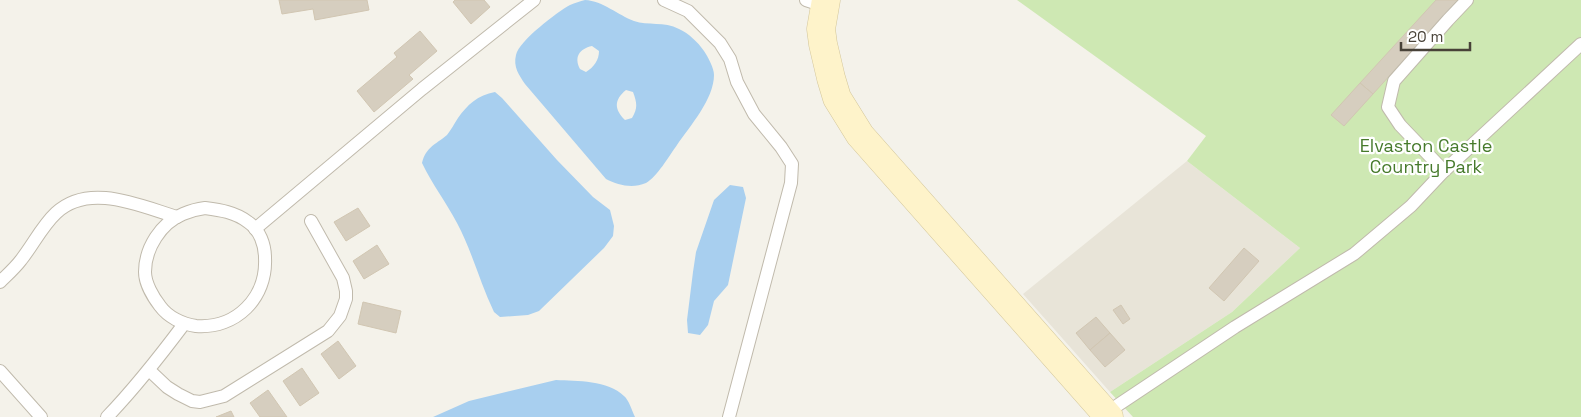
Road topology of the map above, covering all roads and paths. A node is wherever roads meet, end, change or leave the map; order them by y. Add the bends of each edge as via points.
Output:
1 (534, 0) edge
2 (664, 0) edge
3 (1467, 0) edge
4 (819, 2) edge
5 (1581, 44) edge
6 (1444, 171) junction
7 (177, 217) junction
8 (311, 221) dead end
9 (255, 229) junction
10 (0, 282) edge
11 (184, 324) junction
12 (149, 370) junction
13 (0, 371) edge
14 (1107, 415) edge
15 (41, 417) edge
16 (107, 417) edge
17 (729, 417) edge

1 - 9 lane
2 - 17 lane via 688,12 720,42 754,114 792,164 791,183
3 - 6 lane via 1394,81 1388,107 1400,125
4 - 14 main road via 823,44 837,98 860,135
5 - 6 lane
6 - 14 lane via 1411,206 1354,254 1236,327
7 - 9 lane via 205,208 220,210 232,213
7 - 10 lane via 121,200 77,200 55,213 21,261
7 - 11 lane via 153,240 145,272 154,299 164,312
8 - 12 lane via 343,278 346,291 340,316 328,331 224,396 200,402 178,394
9 - 11 lane via 265,250 266,268 264,280 251,303 228,321 204,326
11 - 12 lane
12 - 16 lane
13 - 15 lane

